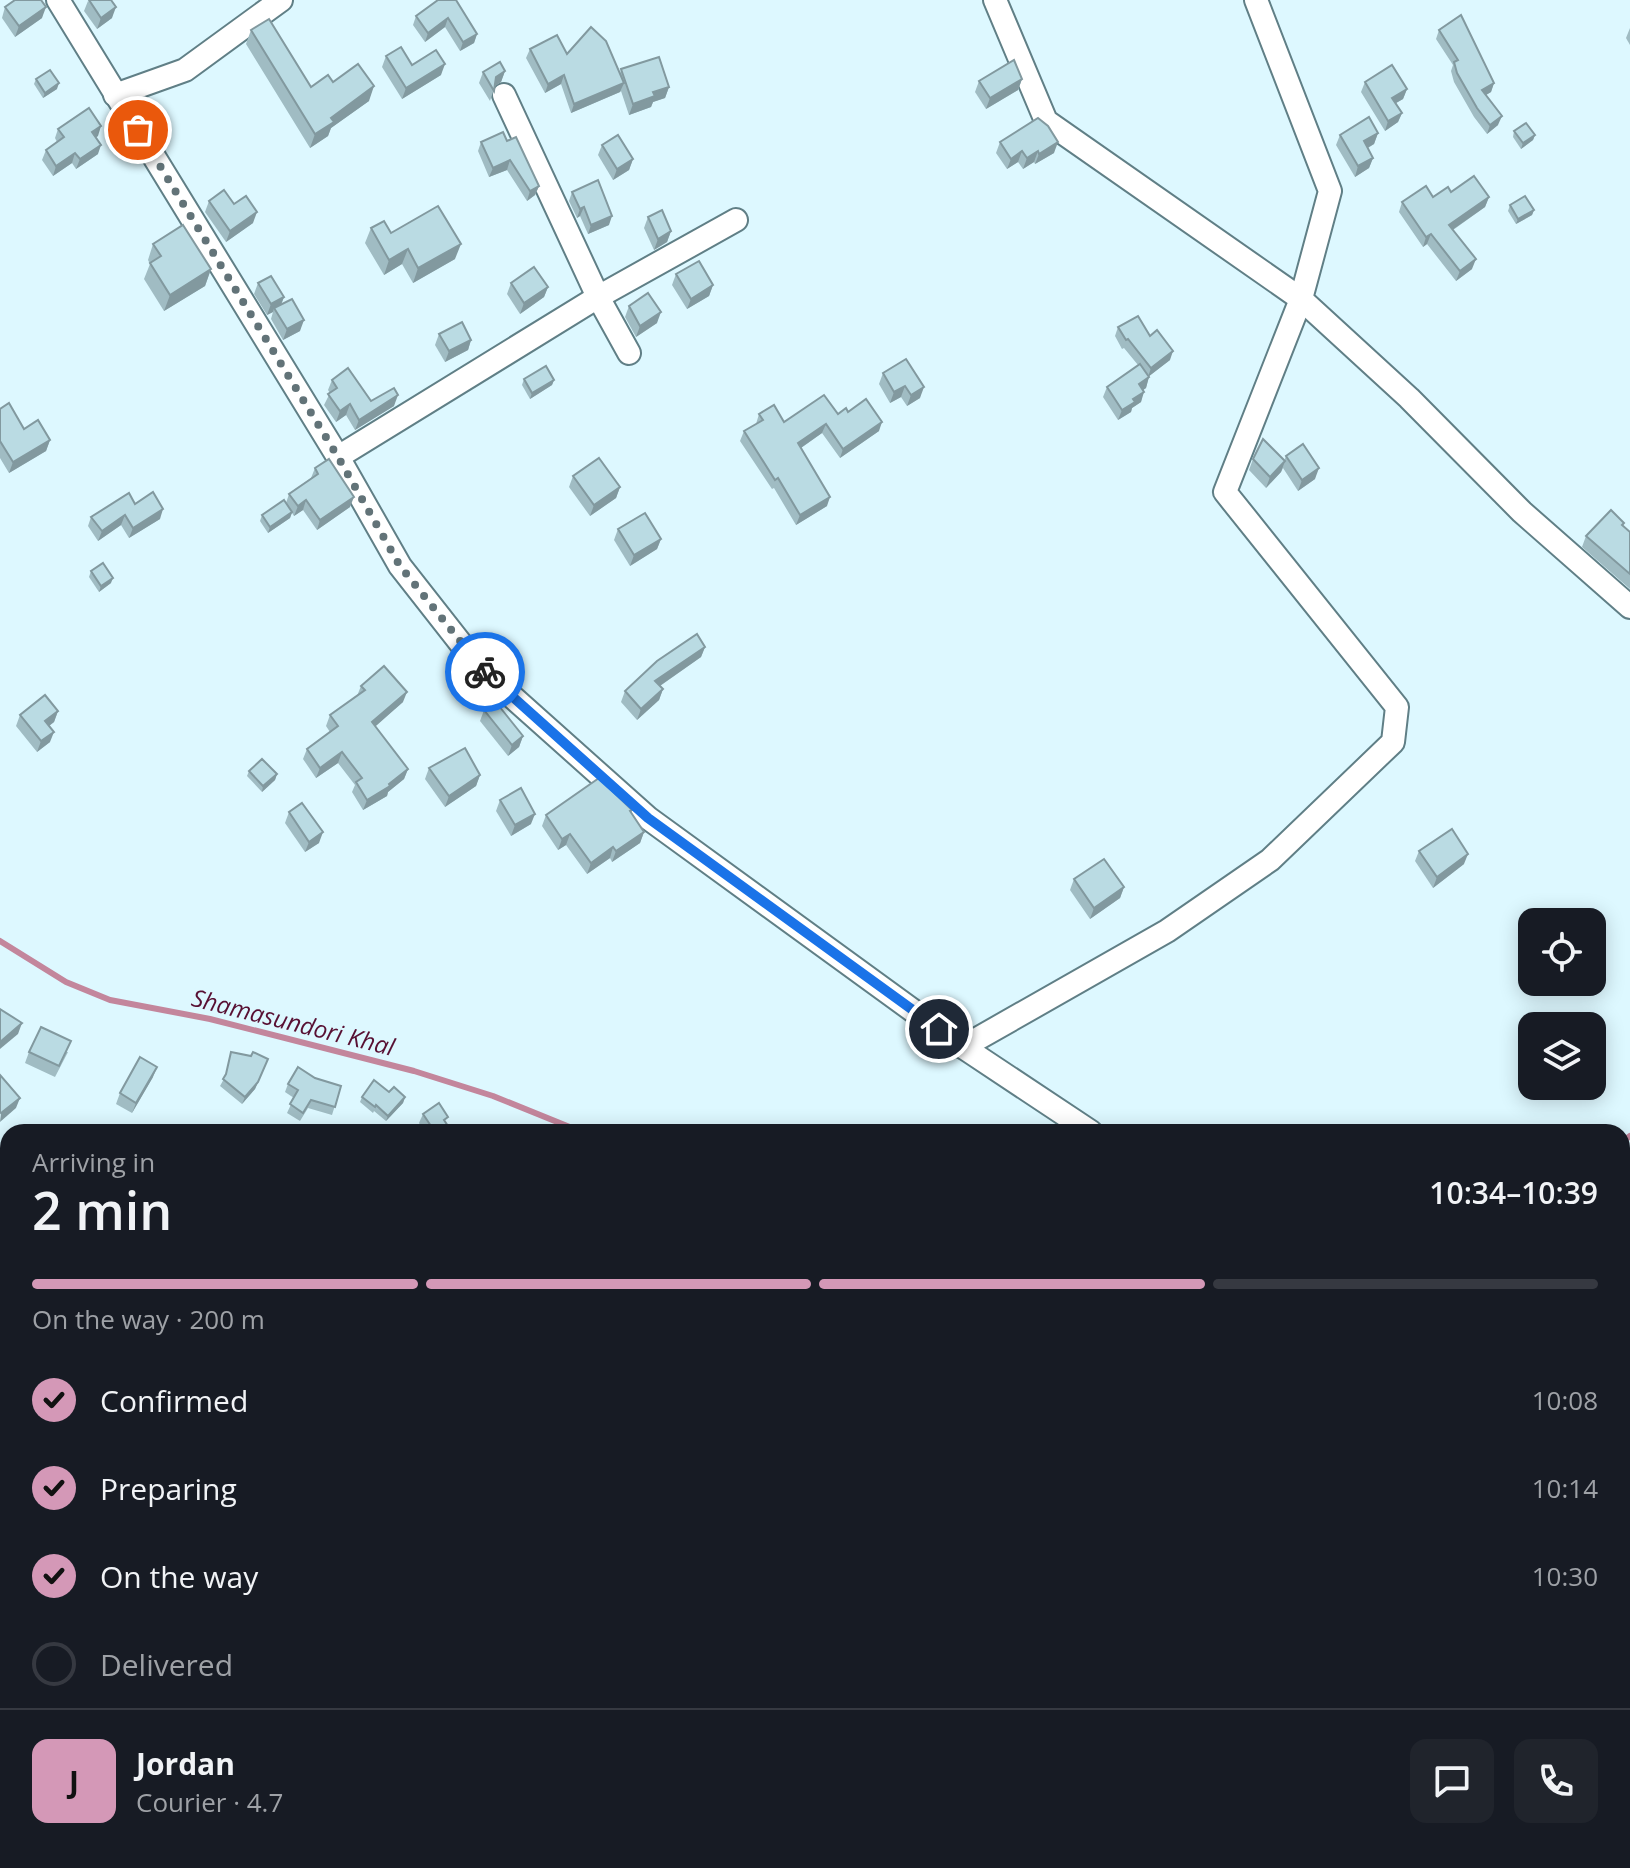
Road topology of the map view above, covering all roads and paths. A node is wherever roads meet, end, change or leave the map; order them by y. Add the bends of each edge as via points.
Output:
1 (58, 0) edge
2 (281, 0) edge
3 (995, 0) edge
4 (1256, 0) edge
5 (115, 95) junction
6 (504, 95) dead end
7 (736, 220) dead end
8 (598, 297) junction
9 (1301, 299) junction
10 (629, 353) dead end
11 (338, 457) junction
12 (1630, 607) edge
13 (963, 1047) junction
14 (1079, 1124) edge

1 - 5 street
2 - 5 street via 185,70
3 - 9 street via 1046,121
4 - 9 street via 1330,191
5 - 11 street
6 - 8 street
7 - 8 street
8 - 10 street
8 - 11 street
9 - 12 street via 1522,512
9 - 13 street via 1225,492 1397,707 1393,742 1270,860 1167,931
11 - 13 street via 400,566 480,668 648,818
13 - 14 street

